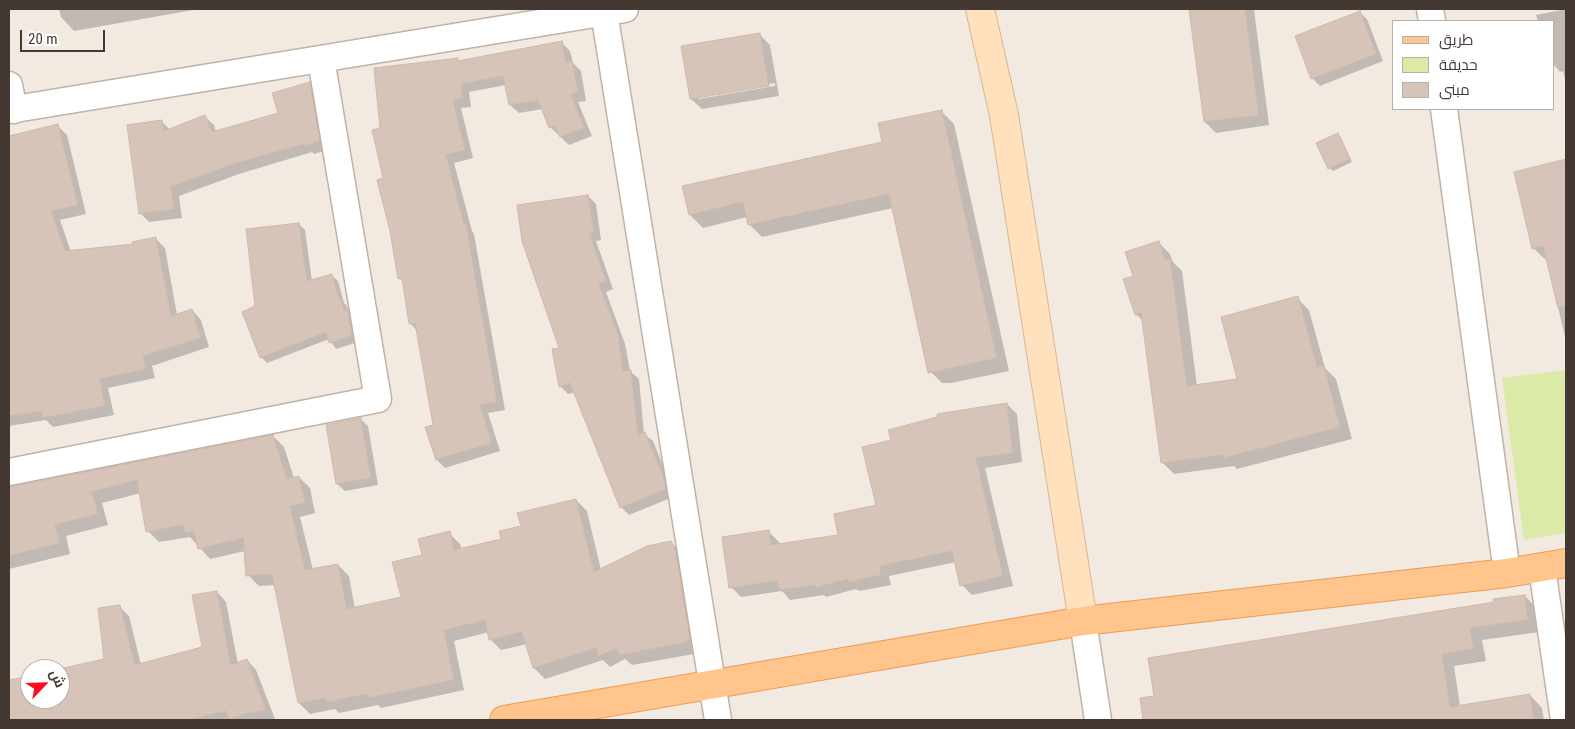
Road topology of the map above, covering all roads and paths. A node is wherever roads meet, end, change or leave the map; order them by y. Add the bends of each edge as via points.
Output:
1 (980, 9) edge
2 (615, 10) edge
3 (321, 59) junction
4 (10, 102) edge
5 (1444, 110) edge
6 (9, 472) edge
7 (1554, 565) edge
8 (1508, 573) junction
9 (1083, 621) junction
10 (712, 685) junction
11 (504, 720) edge
12 (718, 720) edge
13 (1098, 720) edge
14 (1564, 720) edge

1 - 9 main road via 1004,115
2 - 3 street
2 - 10 street
3 - 4 street
3 - 6 street via 378,399
5 - 8 street
7 - 8 main road
7 - 14 street
8 - 9 main road
9 - 10 main road
9 - 13 street
10 - 11 main road
10 - 12 street

